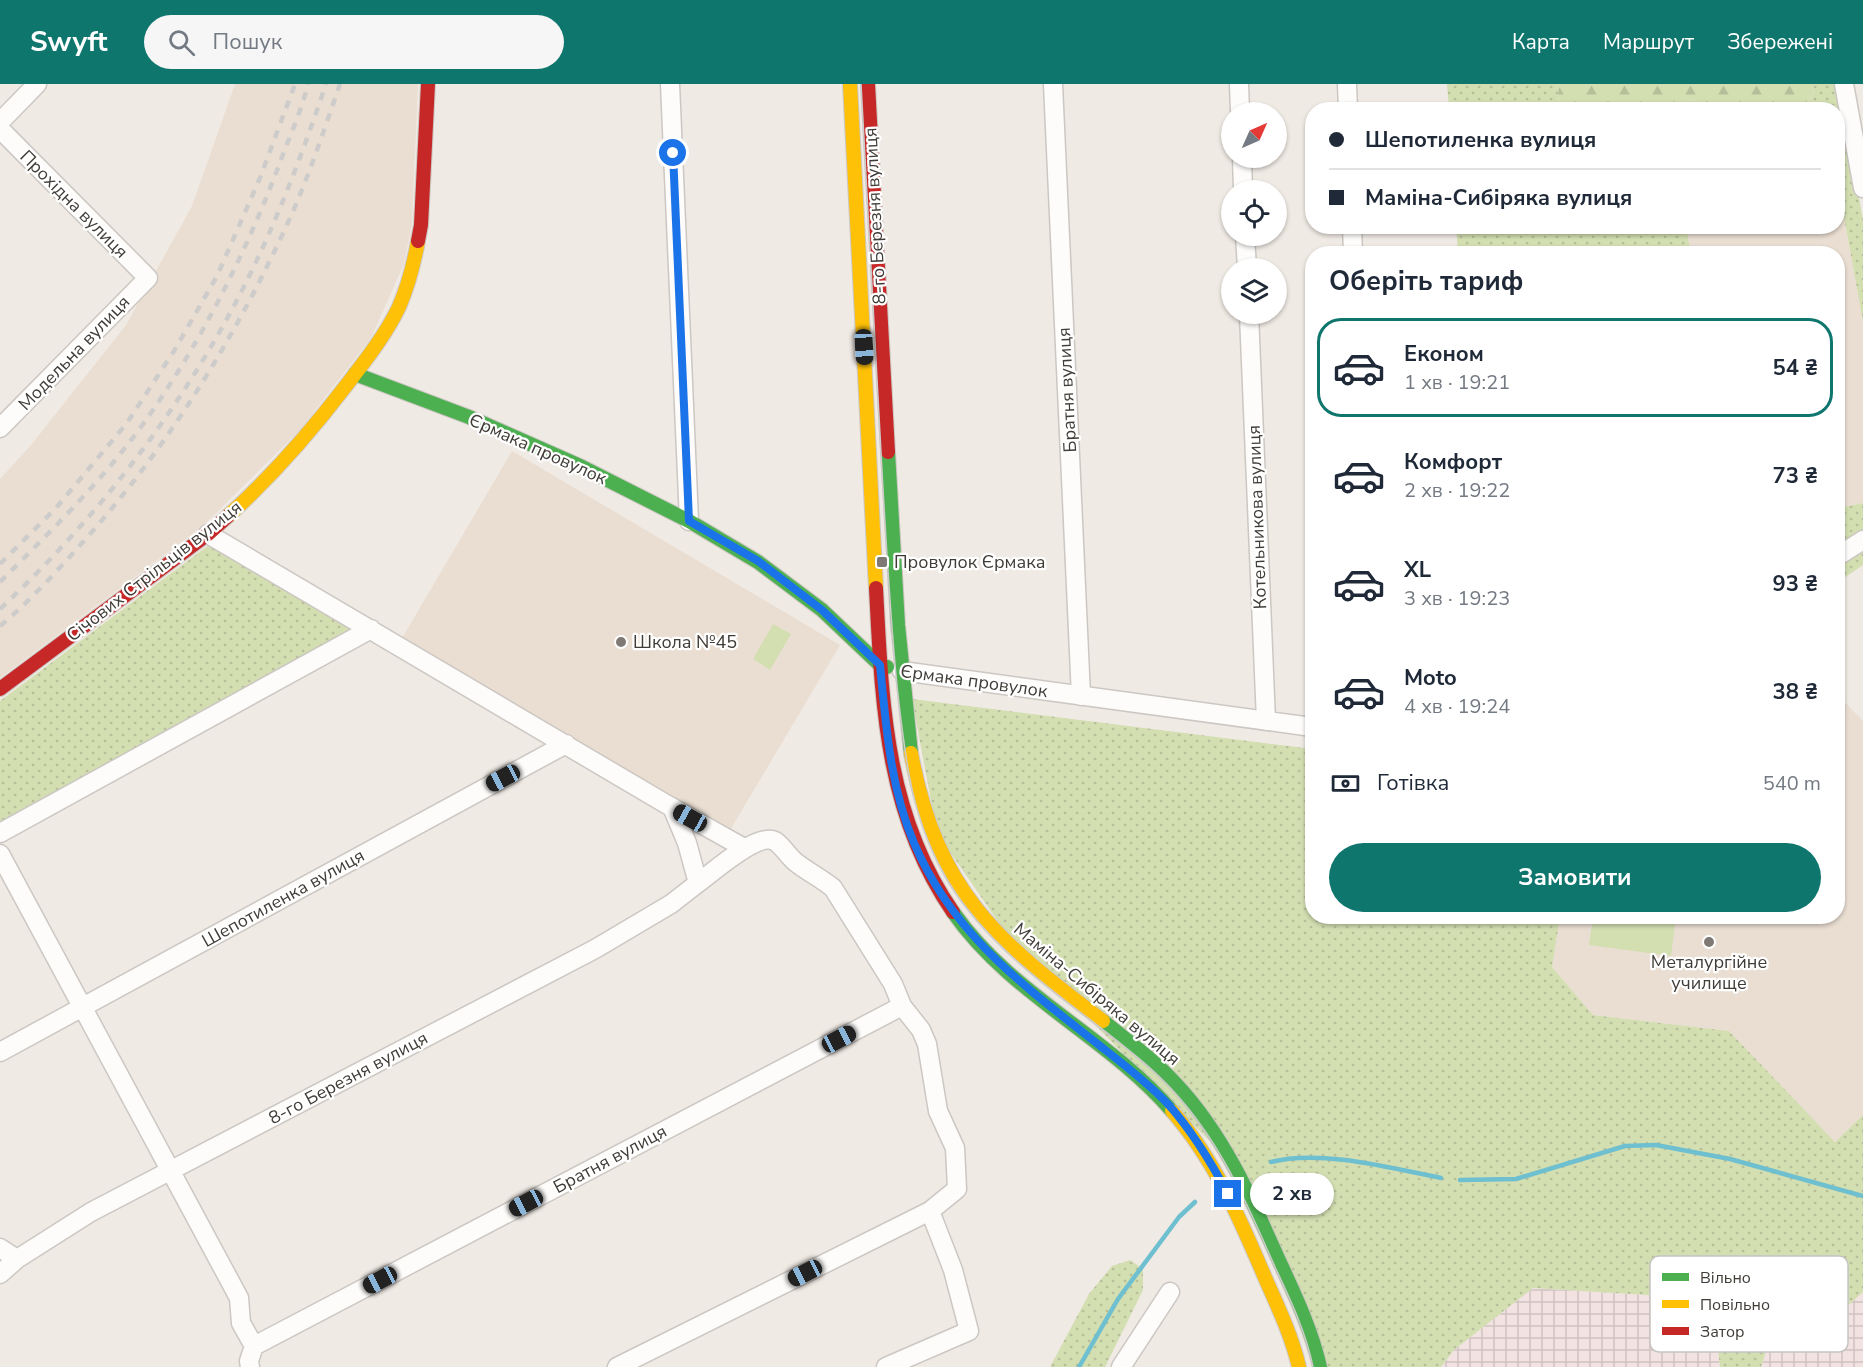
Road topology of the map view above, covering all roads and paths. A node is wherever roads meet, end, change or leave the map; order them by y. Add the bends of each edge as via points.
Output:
1 (37, 84) edge
2 (428, 84) edge
3 (670, 84) edge
4 (850, 84) edge
5 (868, 84) edge
6 (1053, 84) edge
7 (1239, 84) edge
8 (1347, 84) edge
9 (1844, 84) edge
10 (1240, 102) edge
11 (1348, 102) edge
12 (0, 122) edge
13 (0, 129) edge
14 (1863, 188) edge
15 (148, 278) joint
16 (1249, 324) edge
17 (355, 375) junction
18 (0, 428) edge
19 (689, 521) junction
20 (208, 534) junction
21 (1863, 540) edge
22 (1845, 552) edge
23 (371, 629) junction
24 (880, 665) junction
25 (902, 671) junction
26 (0, 689) edge
27 (1081, 696) junction
28 (1266, 721) junction
29 (1305, 726) edge
30 (566, 744) junction
31 (672, 807) junction
32 (0, 832) edge
33 (744, 848) junction
34 (0, 854) edge
35 (698, 883) junction
36 (902, 1006) junction
37 (82, 1008) junction
38 (0, 1052) edge
39 (170, 1171) junction
40 (930, 1211) junction
41 (0, 1248) edge
42 (17, 1259) junction
43 (0, 1274) edge
44 (1170, 1292) dead end
45 (254, 1346) junction
46 (250, 1367) edge
47 (618, 1367) edge
48 (886, 1367) edge
49 (1121, 1367) edge
50 (1299, 1367) edge
51 (1320, 1367) edge

1 - 12 street
2 - 17 main road, Січових Стрільців вулиця via 421,225 413,267 379,344
3 - 19 street
4 - 24 main road, 8-го Березня вулиця
5 - 25 main road, 8-го Березня вулиця
6 - 27 street, Братня вулиця
7 - 10 street
8 - 11 street
9 - 14 street
13 - 15 street, Прохідна вулиця
15 - 18 street, Модельна вулиця
16 - 28 street, Котельникова вулиця
17 - 19 main road, Єрмака провулок via 469,417
17 - 20 main road, Січових Стрільців вулиця via 261,486
19 - 24 main road, Єрмака провулок via 758,561 822,610
20 - 23 street
20 - 26 main road, Січових Стрільців вулиця
21 - 22 street
23 - 30 street
23 - 32 street
24 - 25 main road, Єрмака провулок
24 - 50 main road, Маміна-Сибіряка вулиця via 897,793 914,843 938,890 992,957 1140,1078 1190,1131 1228,1194 1287,1329
25 - 27 street, Єрмака провулок
25 - 51 main road, Маміна-Сибіряка вулиця via 917,788 932,835 955,880 1005,943 1155,1063 1206,1120 1246,1185 1307,1322
27 - 28 street, Єрмака провулок
28 - 29 street, Єрмака провулок
30 - 31 street
30 - 37 street, Шепотиленка вулиця
31 - 33 street
31 - 35 street
33 - 35 street, 8-го Березня вулиця
33 - 36 street via 768,839 776,842 797,864 833,888
34 - 37 street
35 - 39 street, 8-го Березня вулиця via 671,904 595,949
36 - 40 street via 927,1044 938,1111 955,1148 957,1189
36 - 45 street, Братня вулиця
37 - 38 street, Шепотиленка вулиця
37 - 39 street
39 - 42 street, 8-го Березня вулиця via 91,1212
39 - 45 street via 238,1298 241,1323
40 - 47 street
40 - 48 street via 953,1270 969,1331
41 - 42 street
42 - 43 street, 8-го Березня вулиця
44 - 49 street
45 - 46 street

